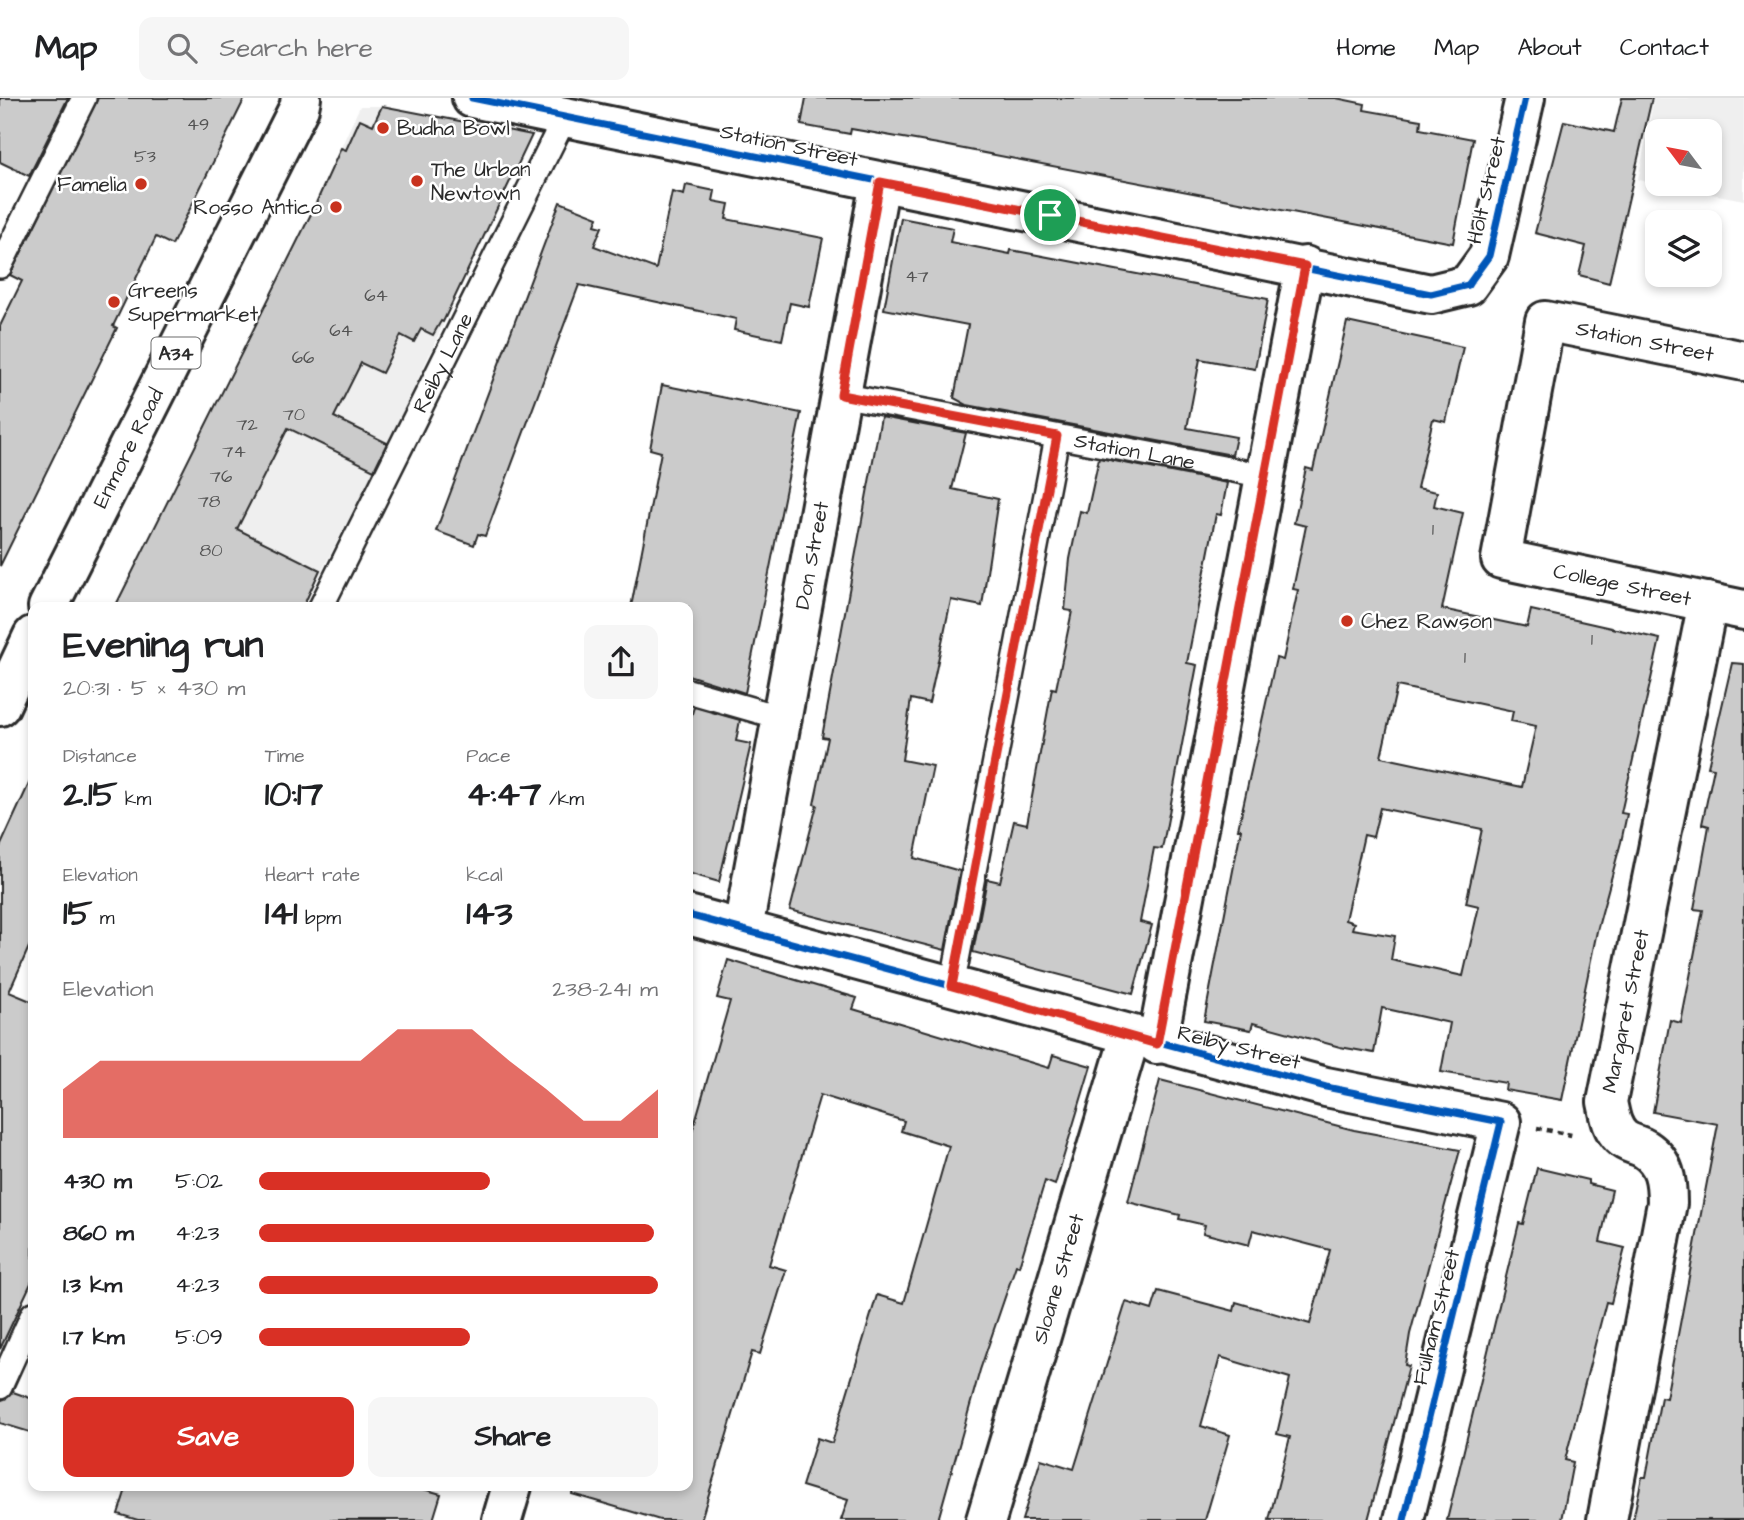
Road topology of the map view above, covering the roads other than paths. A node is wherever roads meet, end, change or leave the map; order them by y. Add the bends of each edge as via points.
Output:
1 (84, 98) edge
2 (301, 98) edge
3 (472, 98) edge
4 (1525, 98) edge
5 (565, 117) junction
6 (880, 182) junction
7 (0, 266) edge
8 (1305, 266) junction
9 (1468, 285) joint
10 (1744, 361) edge
11 (841, 395) junction
12 (1057, 436) junction
13 (1265, 476) junction
14 (1501, 559) joint
15 (51, 602) edge
16 (323, 602) edge
17 (1726, 606) edge
18 (28, 647) edge
19 (693, 692) edge
20 (0, 706) edge
21 (782, 718) junction
22 (693, 916) edge
23 (743, 929) junction
24 (952, 986) junction
25 (1144, 1040) junction
26 (1516, 1125) joint
27 (28, 1325) edge
28 (0, 1387) edge
29 (511, 1491) edge
30 (502, 1520) edge
31 (986, 1520) edge
32 (1404, 1520) edge
33 (1607, 1520) edge

1 - 7 lane
2 - 15 main road, Enmore Road / A34
3 - 5 main road, Station Street
4 - 9 main road, Holt Street via 1489,256
5 - 6 main road, Station Street
5 - 16 lane, Reiby Lane
6 - 8 main road, Station Street
6 - 11 main road, Don Street
8 - 9 main road, Station Street via 1431,293
8 - 13 main road, Sloane Street
10 - 14 main road, Station Street via 1545,321
11 - 12 lane, Station Lane
11 - 21 main road, Don Street
12 - 13 lane, Station Lane
12 - 24 lane
13 - 25 main road, Sloane Street
14 - 17 main road, College Street
17 - 33 main road, Margaret Street via 1607,1102 1612,1126 1621,1138 1644,1148 1667,1176 1667,1202
18 - 20 main road
19 - 21 lane
21 - 23 main road, Don Street
22 - 23 main road, Reiby Street
23 - 24 main road, Reiby Street
24 - 25 main road, Reiby Street
25 - 26 main road, Reiby Street via 1326,1087
25 - 31 main road, Sloane Street
26 - 32 main road, Fulham Street
27 - 28 lane
29 - 30 main road

